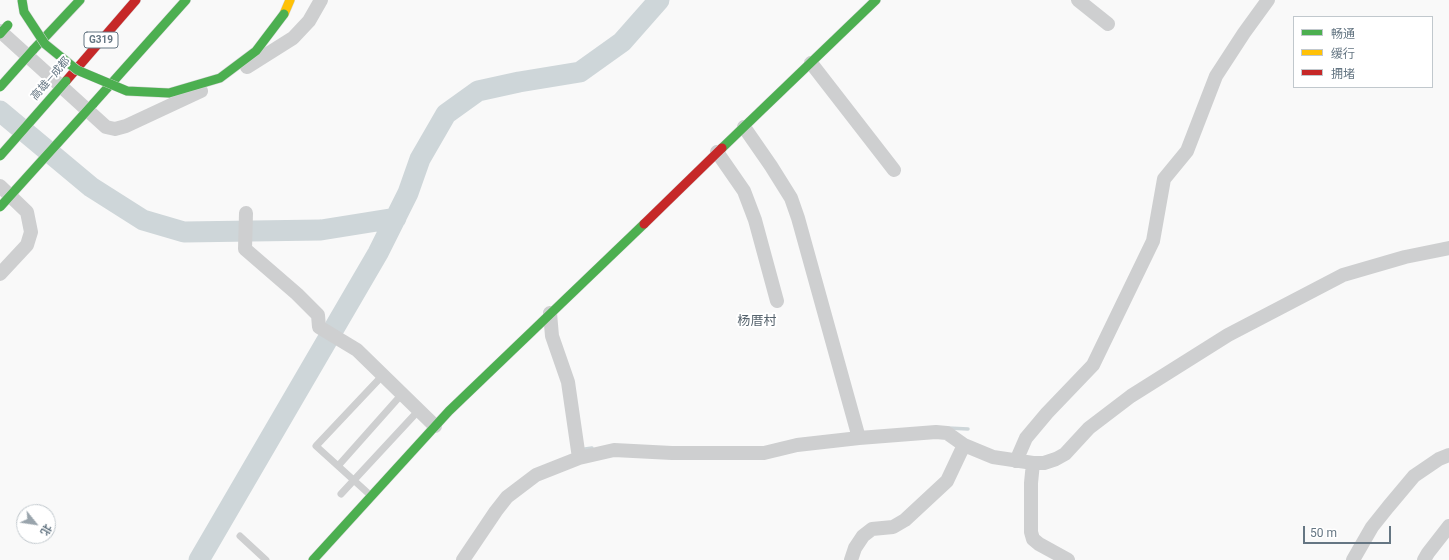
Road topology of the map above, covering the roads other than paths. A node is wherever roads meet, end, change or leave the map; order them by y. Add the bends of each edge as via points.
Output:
1 (22, 0) edge
2 (30, 0) edge
3 (80, 0) edge
4 (136, 0) edge
5 (186, 0) edge
6 (290, 0) edge
7 (320, 0) edge
8 (876, 0) edge
9 (1078, 0) edge
10 (1268, 0) edge
11 (9, 23) edge
12 (1108, 24) dead end
13 (0, 34) edge
14 (811, 62) junction
15 (0, 87) edge
16 (744, 127) junction
17 (717, 152) junction
18 (0, 156) edge
19 (894, 170) dead end
20 (0, 186) edge
21 (0, 206) edge
22 (246, 213) dead end
23 (1449, 248) edge
24 (0, 274) edge
25 (777, 301) dead end
26 (550, 313) junction
27 (382, 375) junction
28 (402, 394) junction
29 (419, 410) junction
30 (435, 426) junction
31 (859, 438) junction
32 (964, 445) junction
33 (1449, 455) edge
34 (579, 458) junction
35 (1016, 461) junction
36 (1034, 463) junction
37 (338, 466) junction
38 (354, 480) junction
39 (341, 494) dead end
40 (371, 495) junction
41 (1449, 526) edge
42 (240, 536) dead end
43 (266, 560) edge
44 (313, 560) edge
45 (463, 560) edge
46 (851, 560) edge
47 (1068, 560) edge
48 (1353, 560) edge
49 (1424, 560) edge

1 - 6 main road, bridge via 24,12 45,44 76,70 127,91 169,93 220,78 256,51 284,14
2 - 11 main road
3 - 15 main road, bridge
4 - 18 main road, 高雄—成都 / G319, bridge
5 - 21 main road, bridge
7 - 11 street via 309,21 293,38 275,51 224,80 115,129 106,126
8 - 14 main road
9 - 12 street
10 - 35 street via 1216,76 1187,151 1164,179 1153,241 1093,365 1046,413 1026,438
11 - 13 main road, bridge
14 - 16 main road
14 - 19 street
16 - 17 main road
16 - 31 street via 791,198
17 - 25 street via 744,191 755,220
17 - 26 main road
20 - 24 street via 27,212 31,232 27,245
22 - 27 street via 245,249 318,315 319,327 358,350
23 - 36 street via 1405,257 1343,275 1228,335 1131,396 1089,428 1064,454 1044,463
26 - 30 main road
26 - 34 street via 552,336 568,382
27 - 28 street
27 - 37 lane via 316,446
28 - 29 street
28 - 37 lane
29 - 30 street
29 - 38 lane
30 - 40 main road
31 - 32 street via 936,432 947,433
31 - 34 street via 792,443 764,449 614,450
32 - 35 street via 993,457
32 - 46 street via 947,481 905,520 893,527 872,529 863,536
33 - 48 street via 1414,476 1372,527
34 - 45 street via 536,475 507,498
35 - 36 street
36 - 47 street via 1031,483 1033,539
37 - 38 lane
38 - 39 lane
38 - 40 lane
40 - 44 main road
41 - 49 street
42 - 43 lane

